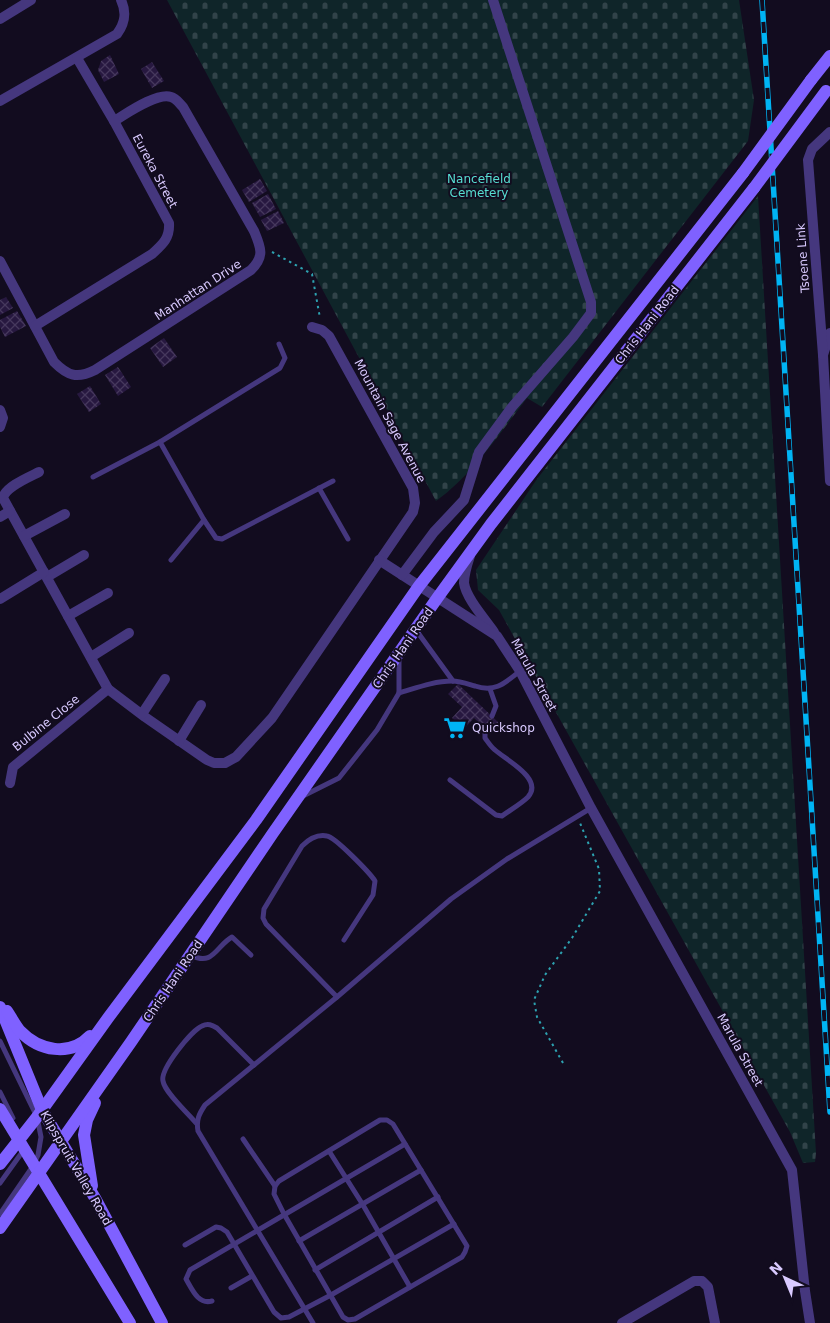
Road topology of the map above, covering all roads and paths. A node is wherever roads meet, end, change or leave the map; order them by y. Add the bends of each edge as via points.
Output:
1 (31, 0) edge
2 (121, 0) edge
3 (493, 0) edge
4 (0, 19) edge
5 (830, 56) edge
6 (77, 58) junction
7 (828, 88) edge
8 (0, 101) edge
9 (114, 121) junction
10 (830, 132) edge
11 (260, 245) junction
12 (0, 261) edge
13 (36, 326) junction
14 (317, 329) joint
15 (830, 333) edge
16 (279, 344) dead end
17 (823, 355) junction
18 (0, 410) edge
19 (0, 427) edge
20 (160, 442) junction
21 (39, 472) dead end
22 (93, 477) dead end
23 (333, 481) dead end
24 (830, 481) edge
25 (319, 488) junction
26 (10, 511) junction
27 (65, 514) dead end
28 (0, 516) edge
29 (204, 520) junction
30 (24, 536) junction
31 (348, 539) dead end
32 (471, 552) junction
33 (84, 555) dead end
34 (171, 560) dead end
35 (379, 560) junction
36 (402, 574) junction
37 (45, 575) junction
38 (419, 586) junction
39 (108, 593) dead end
40 (438, 597) junction
41 (0, 599) edge
42 (68, 616) junction
43 (416, 630) junction
44 (129, 633) dead end
45 (497, 636) junction
46 (399, 653) junction
47 (90, 657) junction
48 (520, 671) junction
49 (165, 679) dead end
50 (452, 681) junction
51 (108, 689) junction
52 (490, 689) junction
53 (399, 693) junction
54 (201, 705) dead end
55 (142, 714) junction
56 (492, 716) dead end
57 (485, 729) dead end
58 (179, 741) junction
59 (450, 780) dead end
60 (10, 783) dead end
61 (299, 798) junction
62 (591, 808) junction
63 (577, 816) junction
64 (344, 940) dead end
65 (191, 954) junction
66 (251, 955) dead end
67 (337, 997) junction
68 (0, 1001) edge
69 (0, 1007) edge
70 (108, 1018) junction
71 (0, 1041) edge
72 (563, 1064) dead end
73 (254, 1065) junction
74 (104, 1080) junction
75 (0, 1092) edge
76 (0, 1109) edge
77 (39, 1114) junction
78 (196, 1123) junction
79 (243, 1139) dead end
80 (21, 1142) junction
81 (61, 1142) junction
82 (405, 1144) junction
83 (329, 1151) junction
84 (0, 1164) edge
85 (36, 1170) junction
86 (421, 1170) junction
87 (346, 1178) junction
88 (0, 1183) edge
89 (275, 1186) junction
90 (438, 1197) junction
91 (95, 1198) junction
92 (362, 1205) junction
93 (0, 1214) edge
94 (284, 1214) junction
95 (454, 1224) junction
96 (0, 1228) edge
97 (258, 1230) junction
98 (379, 1232) junction
99 (299, 1241) junction
100 (234, 1243) junction
101 (185, 1245) dead end
102 (394, 1259) junction
103 (315, 1270) junction
104 (252, 1276) junction
105 (410, 1287) junction
106 (231, 1288) dead end
107 (331, 1295) junction
108 (212, 1301) dead end
109 (304, 1309) junction
110 (283, 1320) edge
111 (130, 1323) edge
112 (162, 1323) edge
113 (313, 1323) edge
114 (622, 1323) edge
115 (715, 1323) edge
116 (810, 1323) edge

1 - 4 street
2 - 6 street via 124,19 117,34
3 - 36 street via 591,313 479,452 464,500
5 - 38 main road, Chris Hani Road, bridge
6 - 8 street
6 - 9 street, Eureka Street
7 - 32 main road, Chris Hani Road, bridge
9 - 11 street via 159,97 176,99
9 - 13 street, Eureka Street via 169,223 170,234 152,254
10 - 17 street, Tsoene Link via 812,149 808,160
11 - 13 street, Manhattan Drive via 259,262 252,270 84,375 62,371
11 - 14 path via 312,274
12 - 13 street, Manhattan Drive
14 - 35 street, Mountain Sage Avenue via 329,336 336,347 416,496 413,512
15 - 17 street, Tsoene Link
16 - 20 lane via 284,358 280,368
17 - 24 street, Tsoene Link
18 - 19 street via 3,418
20 - 22 lane
20 - 29 lane
21 - 26 street via 4,494
23 - 25 lane
25 - 29 lane via 222,539 216,538
25 - 31 lane
26 - 28 street
26 - 30 street
27 - 30 street
29 - 34 lane
30 - 37 street
32 - 40 main road, Chris Hani Road
32 - 45 street via 464,585
33 - 37 street
35 - 36 street
35 - 58 street, Mountain Sage Avenue via 272,718 236,757 220,764 207,760
36 - 38 street
37 - 41 street
37 - 42 street
38 - 40 street, Marula Street
38 - 70 main road, Chris Hani Road via 256,820
39 - 42 street
40 - 43 main road, Chris Hani Road
40 - 45 street, Marula Street
42 - 47 street
43 - 46 main road, Chris Hani Road
43 - 50 lane
44 - 47 street
45 - 48 street, Marula Street
46 - 53 lane
46 - 61 main road, Chris Hani Road
47 - 51 street
48 - 52 lane via 504,684
48 - 62 street, Marula Street
49 - 55 street
50 - 52 lane
50 - 53 lane
51 - 55 street
51 - 60 street, Bulbine Close via 13,767
52 - 56 lane via 496,706
53 - 61 lane via 377,730 339,778
54 - 58 street
55 - 58 street
57 - 59 lane via 485,738 494,749 529,778 532,790 528,797 502,816 496,815
61 - 65 main road, Chris Hani Road
62 - 63 lane
62 - 116 street, Marula Street via 792,1170
63 - 67 lane via 507,859 451,899
63 - 72 path via 599,868 600,891 545,975 534,1000 537,1017
64 - 67 lane via 373,895 375,881 335,840 319,835 302,846 264,909 263,918
65 - 66 lane via 200,960 207,958 232,937
65 - 74 main road, Chris Hani Road
67 - 73 lane
68 - 70 main road via 21,1031 52,1050 68,1048 85,1040
69 - 77 main road, Klipspruit Valley Road
70 - 77 main road, Chris Hani Road
71 - 77 lane, Klipspruit Valley Road
73 - 78 lane via 205,1105
73 - 78 lane via 217,1028 203,1025 194,1032 165,1068 162,1078 164,1087
74 - 81 main road, Chris Hani Road
74 - 91 main road via 87,1120 84,1136
75 - 80 lane
76 - 80 main road
77 - 80 main road, Chris Hani Road
77 - 81 main road, Klipspruit Valley Road
77 - 85 lane, Klipspruit Valley Road via 41,1137
78 - 97 lane
79 - 89 lane
80 - 84 main road, Chris Hani Road
80 - 85 main road
80 - 88 lane, Chris Hani Road
81 - 85 main road, Chris Hani Road
81 - 91 main road, Klipspruit Valley Road
82 - 83 lane via 393,1124 380,1120
82 - 86 lane
82 - 87 lane
83 - 87 lane
83 - 89 lane
85 - 93 lane, Chris Hani Road
85 - 96 main road, Chris Hani Road
85 - 111 main road
86 - 90 lane
86 - 92 lane
87 - 92 lane
87 - 94 lane
89 - 94 lane via 274,1194
90 - 95 lane
90 - 98 lane
91 - 112 main road, Klipspruit Valley Road
92 - 98 lane
92 - 99 lane
94 - 97 lane
94 - 99 lane
95 - 102 lane
95 - 105 lane via 467,1246 462,1257
97 - 100 lane
97 - 109 lane
98 - 102 lane
98 - 103 lane
99 - 103 lane
100 - 101 lane via 227,1232 216,1227
100 - 104 lane
100 - 108 lane via 187,1274 186,1279 200,1300
102 - 105 lane
102 - 107 lane
103 - 107 lane
104 - 106 lane
104 - 110 lane via 274,1312
105 - 107 lane via 348,1320
107 - 109 lane
109 - 110 lane
109 - 113 lane
114 - 115 street via 694,1282 702,1281 708,1287

